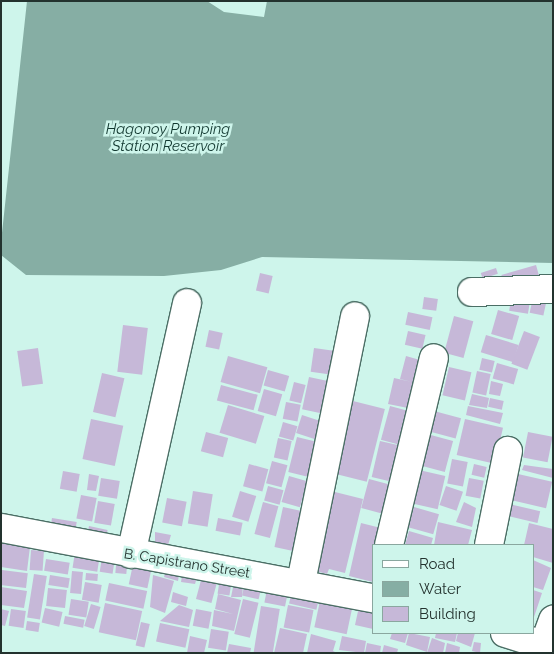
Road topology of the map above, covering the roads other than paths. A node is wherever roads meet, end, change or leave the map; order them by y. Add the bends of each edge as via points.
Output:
1 (553, 289) edge
2 (472, 292) dead end
3 (187, 303) dead end
4 (355, 316) dead end
5 (434, 358) dead end
6 (508, 451) dead end
7 (1, 528) edge
8 (389, 544) edge
9 (488, 544) edge
10 (131, 554) junction
11 (301, 582) junction
12 (372, 598) edge
13 (514, 634) edge
14 (550, 638) edge

1 - 2 street
3 - 10 street
4 - 11 street
5 - 8 street
6 - 9 street
7 - 10 street, B. Capistrano Street
10 - 11 street, B. Capistrano Street
11 - 12 street, B. Capistrano Street
13 - 14 street

